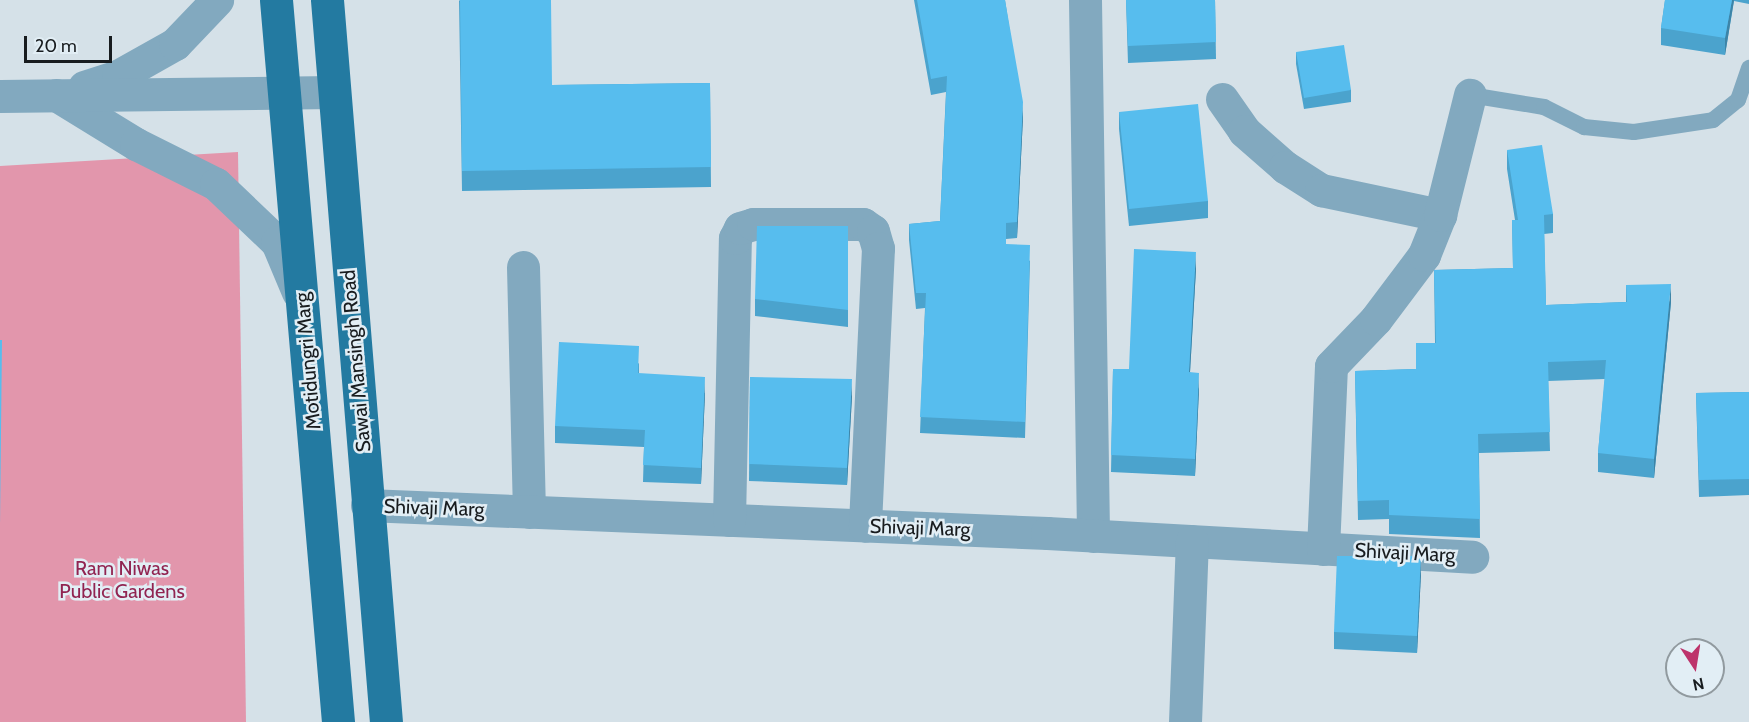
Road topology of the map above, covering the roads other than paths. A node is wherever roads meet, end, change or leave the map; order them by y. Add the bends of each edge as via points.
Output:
1 (217, 0) edge
2 (276, 0) edge
3 (327, 0) edge
4 (1085, 0) edge
5 (1749, 68) edge
6 (334, 92) junction
7 (284, 94) junction
8 (56, 95) junction
9 (1470, 95) joint
10 (0, 96) edge
11 (1222, 99) dead end
12 (1440, 215) junction
13 (524, 267) dead end
14 (303, 302) junction
15 (367, 506) junction
16 (529, 512) junction
17 (729, 520) junction
18 (865, 526) junction
19 (1093, 536) junction
20 (1192, 541) junction
21 (1323, 549) junction
22 (1472, 557) dead end
23 (338, 722) edge
24 (386, 722) edge
25 (1185, 722) edge

1 - 8 street via 174,44 118,76
2 - 7 main road, Motidungri Marg
3 - 6 main road, Sawai Mansingh Road
4 - 19 street
5 - 9 lane via 1738,100 1713,120 1634,132 1584,127 1544,106
6 - 7 street
6 - 15 main road, Sawai Mansingh Road
7 - 8 street
7 - 14 main road, Motidungri Marg
8 - 10 street
8 - 14 street via 136,144 216,184 277,242
9 - 12 street
11 - 12 street via 1244,131 1285,167 1321,190
12 - 21 street via 1424,255 1376,319 1331,366
13 - 16 street
14 - 23 main road, Motidungri Marg
15 - 16 street, Shivaji Marg
15 - 24 main road, Sawai Mansingh Road
16 - 17 street, Shivaji Marg
17 - 18 street, Shivaji Marg
17 - 18 street via 735,238 740,228 753,224 863,224 873,231 878,248
18 - 19 street, Shivaji Marg
19 - 20 street, Shivaji Marg
20 - 21 street, Shivaji Marg
20 - 25 street
21 - 22 street, Shivaji Marg

